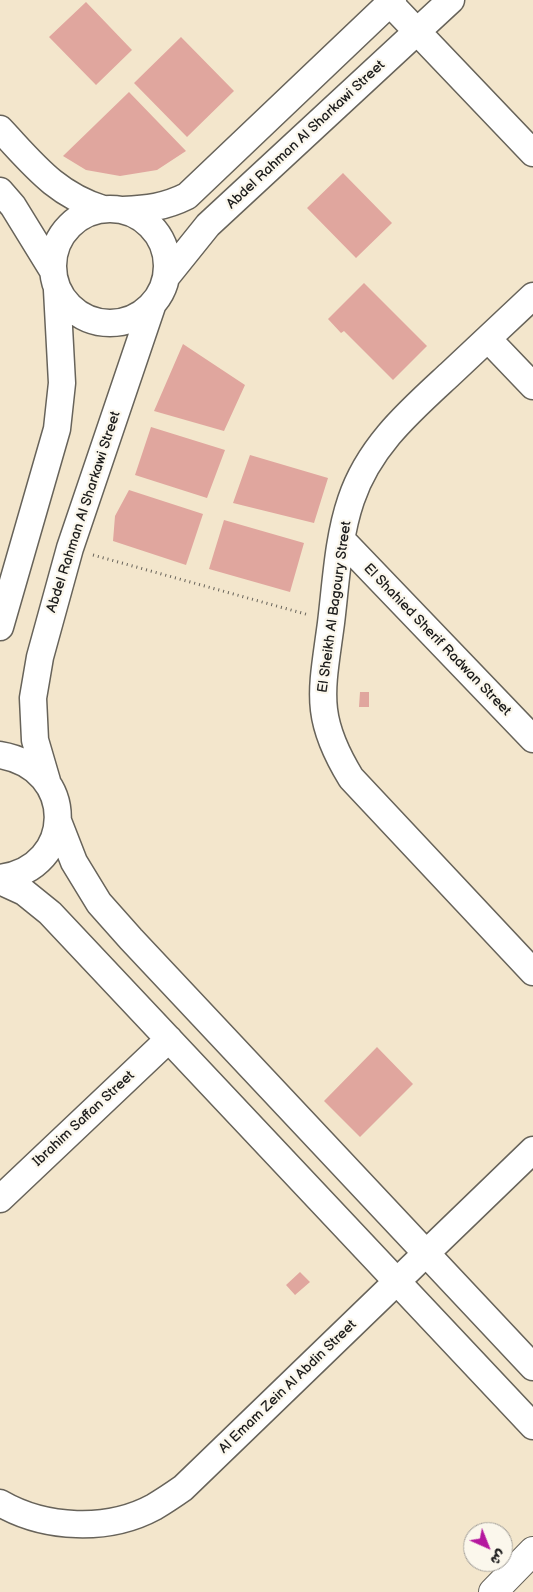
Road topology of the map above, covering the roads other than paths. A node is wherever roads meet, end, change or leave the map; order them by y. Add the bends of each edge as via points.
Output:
1 (451, 0) edge
2 (390, 1) edge
3 (417, 31) junction
4 (0, 129) edge
5 (533, 152) edge
6 (0, 191) edge
7 (113, 210) junction
8 (167, 276) junction
9 (55, 280) junction
10 (533, 296) edge
11 (152, 306) junction
12 (488, 339) junction
13 (533, 386) edge
14 (342, 540) junction
15 (0, 627) edge
16 (533, 739) edge
17 (0, 755) edge
18 (47, 781) junction
19 (58, 821) junction
20 (0, 879) edge
21 (533, 972) edge
22 (169, 1039) junction
23 (533, 1150) edge
24 (0, 1199) edge
25 (426, 1253) junction
26 (397, 1281) junction
27 (533, 1367) edge
28 (533, 1426) edge
29 (0, 1503) edge
30 (533, 1551) edge
31 (493, 1592) edge

1 - 3 street, Abdel Rahman Al Sharkawi Street
2 - 3 street
2 - 7 street via 187,196 170,205 152,209
3 - 5 street
3 - 8 street, Abdel Rahman Al Sharkawi Street via 208,226
4 - 7 street via 59,189 79,202
6 - 9 street via 13,206
7 - 8 street via 143,219 158,235 167,255
7 - 9 street via 86,214 61,237 54,253
8 - 11 street via 162,292
9 - 11 street via 67,306 82,317 100,323 119,323 137,317
9 - 15 street via 62,383 57,429
10 - 12 street, El Sheikh Al Bagoury Street
11 - 18 street, Abdel Rahman Al Sharkawi Street via 70,548 40,657 33,698 35,740
12 - 13 street
12 - 14 street, El Sheikh Al Bagoury Street via 391,429 372,455 351,500
14 - 16 street, El Shahied Sherif Radwan Street
14 - 21 street, El Sheikh Al Bagoury Street via 322,691 324,722 335,752 351,778
17 - 18 street via 17,758 34,767
18 - 19 street, Abdel Rahman Al Sharkawi Street via 54,793
19 - 20 street via 54,839 44,855 30,868
19 - 25 street via 74,862 100,903 124,932
20 - 22 street via 24,892 50,913
22 - 24 street, Ibrahim Saffan Street
22 - 26 street
23 - 25 street, Al Emam Zein Al Abdin Street
25 - 26 street, Al Emam Zein Al Abdin Street
25 - 27 street
26 - 28 street
26 - 29 street, Al Emam Zein Al Abdin Street via 183,1488 153,1508 119,1520 83,1525 47,1521
30 - 31 street

